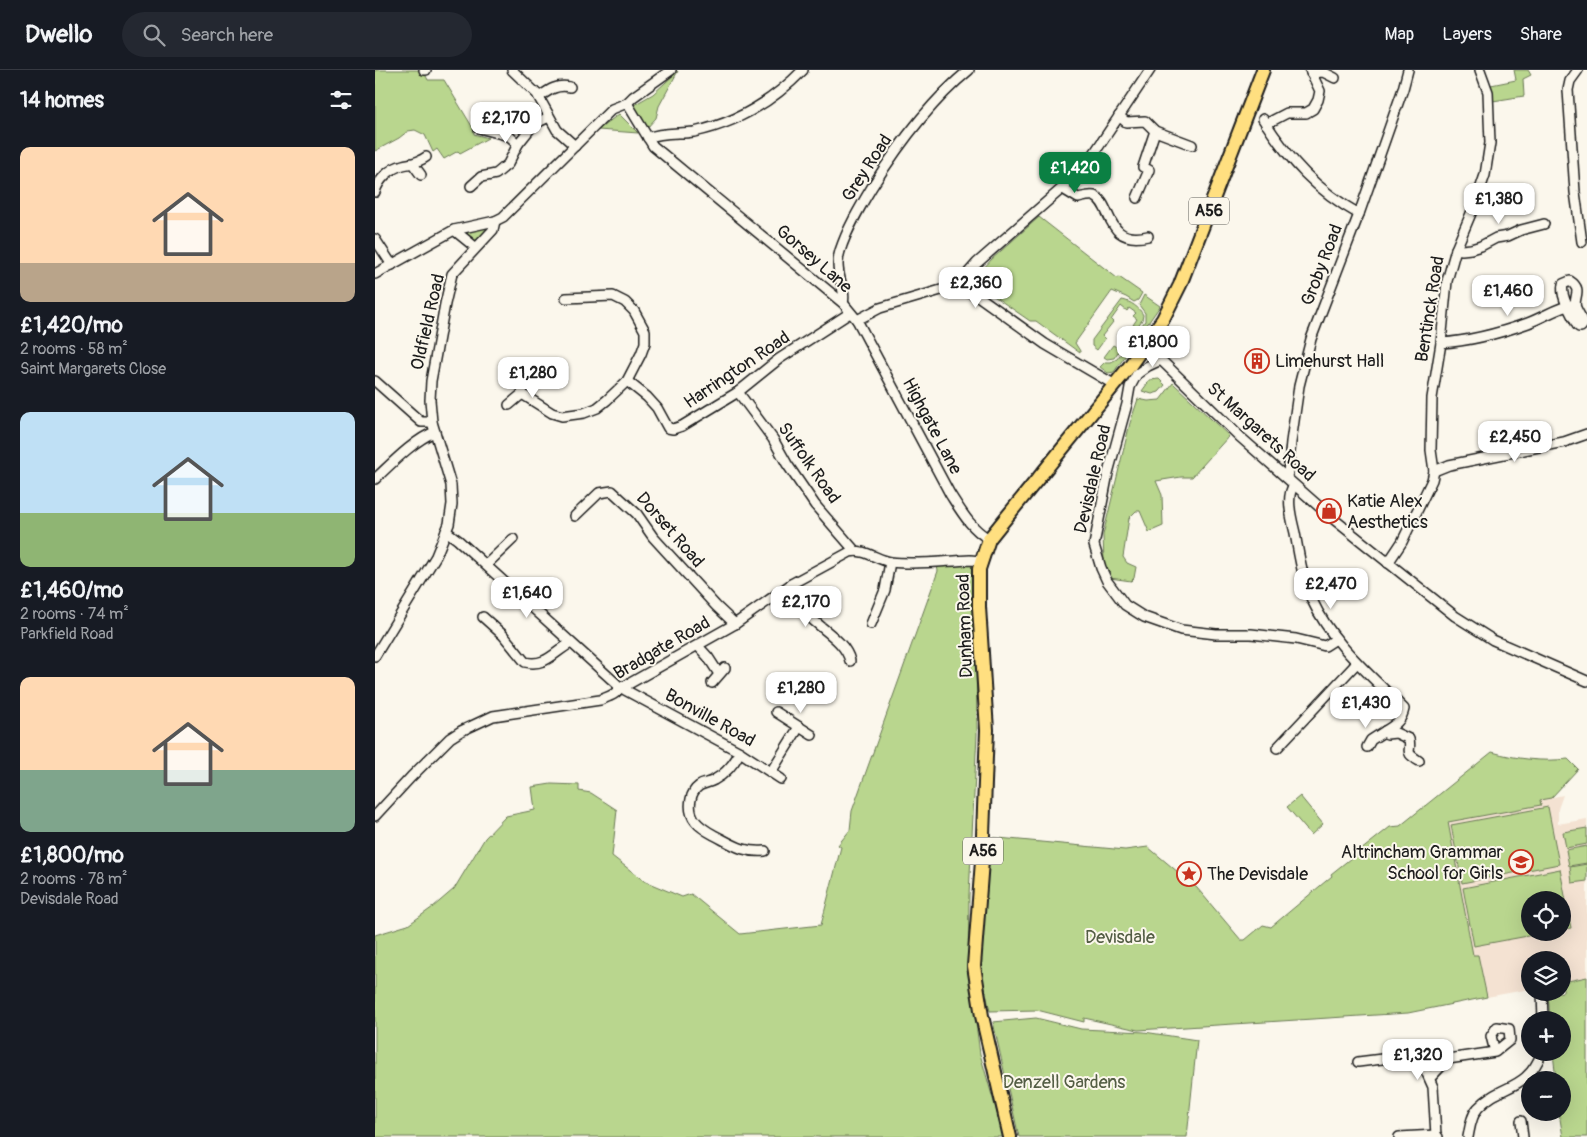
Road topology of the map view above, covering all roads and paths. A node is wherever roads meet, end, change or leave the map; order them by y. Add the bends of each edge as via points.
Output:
1 (512, 70) edge
2 (671, 70) edge
3 (803, 70) edge
4 (969, 70) edge
5 (1150, 70) edge
6 (1263, 70) edge
7 (1408, 70) edge
8 (1480, 70) edge
9 (1578, 70) edge
10 (1311, 71) edge
11 (1335, 78) dead end
12 (571, 87) dead end
13 (539, 97) junction
14 (627, 103) junction
15 (1119, 116) junction
16 (549, 117) junction
17 (487, 120) dead end
18 (1155, 130) junction
19 (648, 138) junction
20 (518, 144) junction
21 (1192, 145) dead end
22 (575, 146) junction
23 (426, 157) dead end
24 (413, 164) junction
25 (421, 176) dead end
26 (470, 185) dead end
27 (1063, 189) junction
28 (375, 192) edge
29 (1137, 198) dead end
30 (1359, 214) junction
31 (495, 221) junction
32 (1543, 224) dead end
33 (454, 230) junction
34 (1148, 236) dead end
35 (375, 239) edge
36 (1583, 242) dead end
37 (475, 248) junction
38 (1456, 249) junction
39 (392, 265) junction
40 (375, 274) edge
41 (961, 288) junction
42 (565, 297) dead end
43 (843, 304) junction
44 (1571, 305) dead end
45 (850, 313) junction
46 (857, 320) junction
47 (1441, 343) junction
48 (1144, 346) junction
49 (1161, 360) junction
50 (525, 376) dead end
51 (375, 381) edge
52 (627, 381) junction
53 (1118, 384) junction
54 (738, 392) junction
55 (522, 394) junction
56 (509, 405) dead end
57 (432, 422) junction
58 (435, 432) junction
59 (1587, 434) edge
60 (1434, 471) junction
61 (1286, 477) junction
62 (375, 479) edge
63 (1294, 485) junction
64 (575, 516) dead end
65 (446, 531) junction
66 (513, 539) dead end
67 (989, 539) junction
68 (855, 550) junction
69 (981, 561) junction
70 (889, 562) junction
71 (1388, 564) junction
72 (486, 565) junction
73 (791, 584) junction
74 (483, 618) dead end
75 (735, 624) junction
76 (871, 624) dead end
77 (1336, 639) junction
78 (571, 643) junction
79 (697, 646) junction
80 (375, 656) edge
81 (851, 656) dead end
82 (1357, 664) junction
83 (1587, 682) edge
84 (712, 683) dead end
85 (621, 687) junction
86 (776, 712) dead end
87 (799, 727) junction
88 (1385, 731) junction
89 (812, 735) dead end
90 (1367, 747) dead end
91 (1277, 748) dead end
92 (739, 752) junction
93 (1419, 761) dead end
94 (771, 772) junction
95 (781, 779) dead end
96 (375, 816) edge
97 (765, 851) dead end
98 (1495, 1052) dead end
99 (1538, 1061) edge
100 (1358, 1062) dead end
101 (1429, 1078) junction
102 (1521, 1122) dead end
103 (1437, 1136) edge
104 (1010, 1137) edge
105 (1399, 1137) edge
106 (1467, 1137) edge
107 (1523, 1137) edge

1 - 13 street
2 - 14 street, Oldfield Road
3 - 19 street via 777,94 746,114 714,128
4 - 43 street, Grey Road via 915,127 864,201 839,252
5 - 15 street
6 - 48 highway, Dunham Road / A56 via 1180,285 1163,319
7 - 30 street, Groby Road
8 - 38 street, Bentinck Road via 1488,92 1490,143 1475,204
9 - 36 street via 1568,90 1575,192
10 - 11 street
10 - 30 street via 1320,92 1313,109 1287,113 1265,122 1307,176
12 - 13 street via 554,87
13 - 16 street
14 - 19 street, Gorsey Lane
14 - 22 street, Oldfield Road via 612,109
15 - 18 street via 1127,122 1145,121
15 - 27 street via 1083,170
16 - 20 street via 534,124
16 - 22 street via 557,130
17 - 20 street via 480,128 509,136
18 - 21 street
18 - 29 street via 1143,167 1149,170
19 - 43 street, Gorsey Lane via 653,146
20 - 26 street via 508,164 496,174 481,177
22 - 31 street, Oldfield Road via 509,212
23 - 24 street
24 - 25 street
24 - 28 street via 401,165 389,172 377,184
27 - 34 street via 1079,198 1096,197 1113,226 1122,234 1134,238
27 - 41 street via 977,263
30 - 61 street, Groby Road via 1311,339 1299,386
31 - 33 street
31 - 37 street, Oldfield Road via 493,230
32 - 38 street via 1471,249
33 - 37 street
33 - 39 street
35 - 39 street
37 - 57 street, Oldfield Road via 452,274 431,381
38 - 47 street, Bentinck Road via 1447,281
39 - 40 street
41 - 46 street via 947,288 880,308
41 - 53 street via 978,296 1045,344 1099,377
42 - 52 street via 613,296 634,311 645,331 645,343
43 - 45 street, Gorsey Lane
44 - 47 street via 1495,334
45 - 46 street, Gorsey Lane
45 - 54 street, Harrington Road via 779,359
46 - 67 street, Highgate Lane via 950,494 975,530
47 - 60 street, Bentinck Road via 1433,398 1431,450
48 - 49 street, St Margarets Road
48 - 53 highway, Dunham Road / A56
49 - 61 street, St Margarets Road
49 - 77 street, Devisdale Road via 1137,374 1130,387 1108,473 1095,545 1107,582 1125,605 1144,617 1181,630 1251,634 1325,646
50 - 55 street
51 - 57 street via 421,422
52 - 54 street, Harrington Road via 657,408 671,430
52 - 55 street via 597,408 575,415 552,413
53 - 67 highway, Dunham Road / A56
54 - 68 street, Suffolk Road via 815,505
55 - 56 street
57 - 58 street, Oldfield Road
58 - 62 street via 397,458
58 - 65 street, Oldfield Road via 451,485 451,514
59 - 60 street
60 - 71 street via 1405,536
61 - 63 street, St Margarets Road
63 - 71 street, St Margarets Road
63 - 77 street via 1289,496 1300,561 1312,599
64 - 75 street, Dorset Road via 599,493 612,491 617,494
65 - 72 street, Bonville Road
65 - 80 street, Oldfield Road via 423,579
66 - 72 street
67 - 69 highway, Dunham Road / A56
68 - 70 street
68 - 73 street, Bradgate Road
69 - 70 street
69 - 104 highway, Dunham Road / A56 via 979,607 987,730 983,861 974,966 983,1025
70 - 76 street via 885,590
71 - 83 street, St Margarets Road via 1455,616 1493,640
72 - 78 street, Bonville Road
73 - 75 street, Bradgate Road
73 - 81 street via 802,609
74 - 78 street via 503,634 525,662 543,662
75 - 79 street, Bradgate Road
77 - 82 street
78 - 85 street, Bonville Road
79 - 84 street via 722,671
79 - 85 street, Bradgate Road
82 - 88 street via 1404,709 1403,717
82 - 91 street
85 - 92 street, Bonville Road
85 - 96 street, Bradgate Road via 600,700 493,716 461,731
86 - 87 street
87 - 89 street
87 - 94 street
88 - 90 street via 1371,740
88 - 93 street via 1409,740 1408,752
92 - 94 street, Bonville Road
92 - 97 street via 721,776 713,781 696,783 691,813 707,832 747,851
94 - 95 street, Bonville Road
98 - 101 street via 1448,1059
99 - 106 street via 1529,1075 1478,1108
100 - 101 street via 1406,1056 1424,1067
101 - 103 street via 1433,1087
102 - 107 street
103 - 105 street

